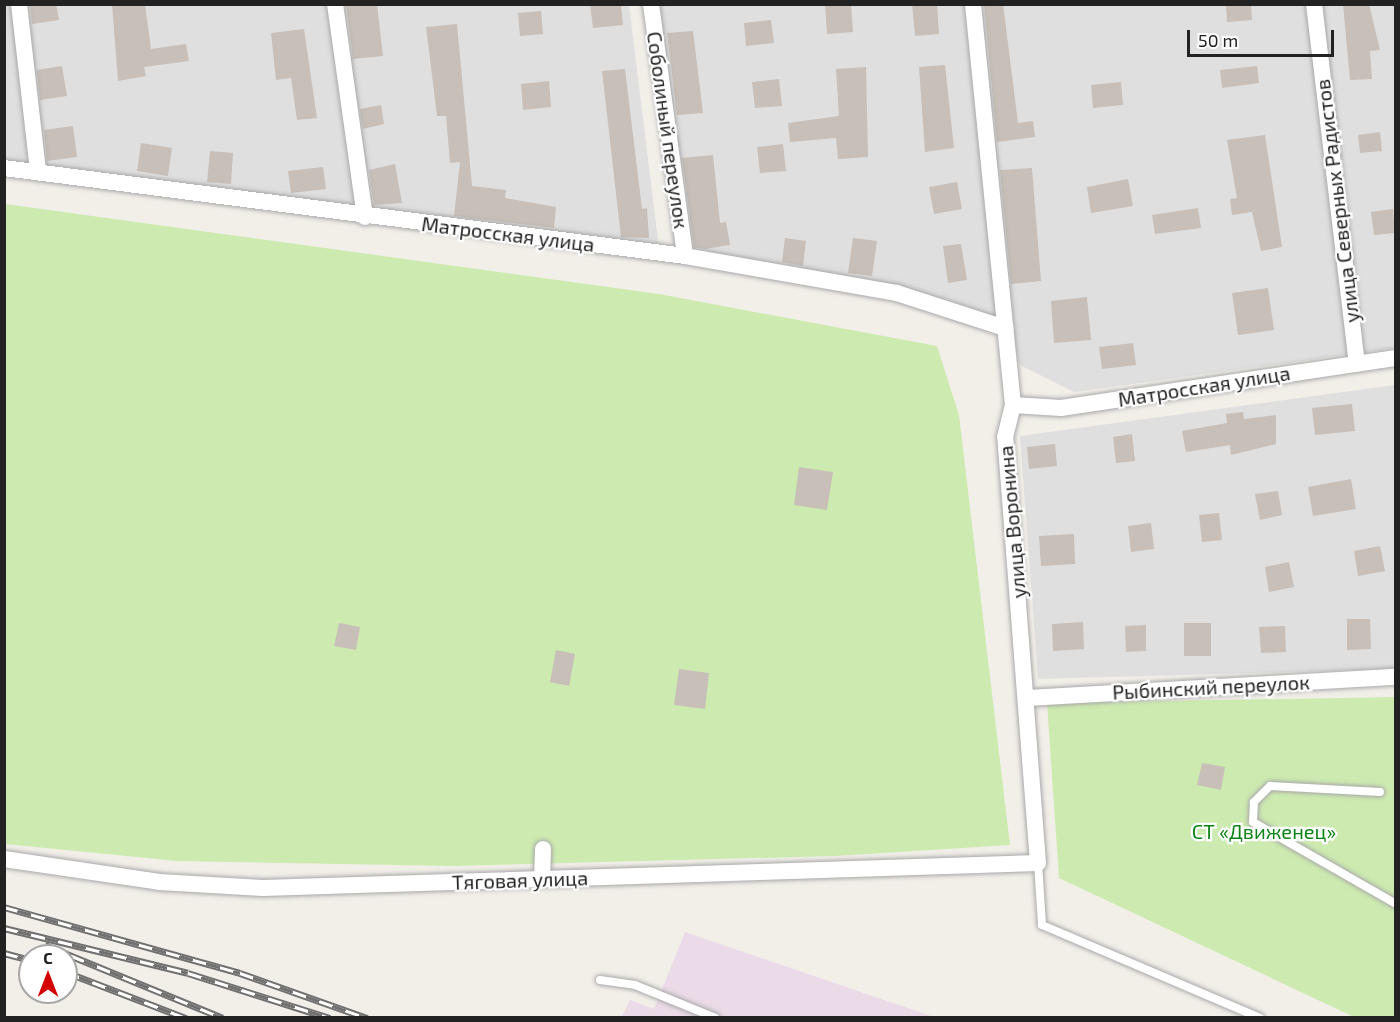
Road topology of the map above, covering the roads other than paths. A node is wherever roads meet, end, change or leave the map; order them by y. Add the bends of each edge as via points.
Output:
1 (20, 4) edge
2 (335, 4) edge
3 (651, 4) edge
4 (973, 4) edge
5 (1314, 4) edge
6 (4, 168) edge
7 (38, 172) junction
8 (364, 217) junction
9 (685, 255) junction
10 (1005, 328) junction
11 (1395, 358) edge
12 (1357, 363) junction
13 (1013, 405) junction
14 (1395, 677) edge
15 (1026, 698) junction
16 (1380, 792) dead end
17 (543, 849) dead end
18 (4, 859) edge
19 (1038, 863) junction
20 (542, 879) junction
21 (1395, 904) edge
22 (600, 980) dead end
23 (716, 1017) edge
24 (1260, 1017) edge

1 - 7 street
2 - 8 street
3 - 9 street, Соболиный переулок
4 - 10 street, улица Воронина
5 - 12 street, улица Северных Радистов
6 - 7 street, Матросская улица
7 - 8 street, Матросская улица
8 - 9 street, Матросская улица
9 - 10 street, Матросская улица via 897,293
10 - 13 street, улица Воронина
11 - 12 street, Матросская улица
12 - 13 street, Матросская улица via 1060,408
13 - 15 street, улица Воронина via 1005,437
14 - 15 street, Рыбинский переулок
15 - 19 street, улица Воронина
16 - 21 lane via 1270,786 1254,802 1253,822
17 - 20 street
18 - 20 street, Тяговая улица via 216,886
19 - 20 street, Тяговая улица
19 - 24 lane via 1042,925
22 - 23 lane via 635,985

